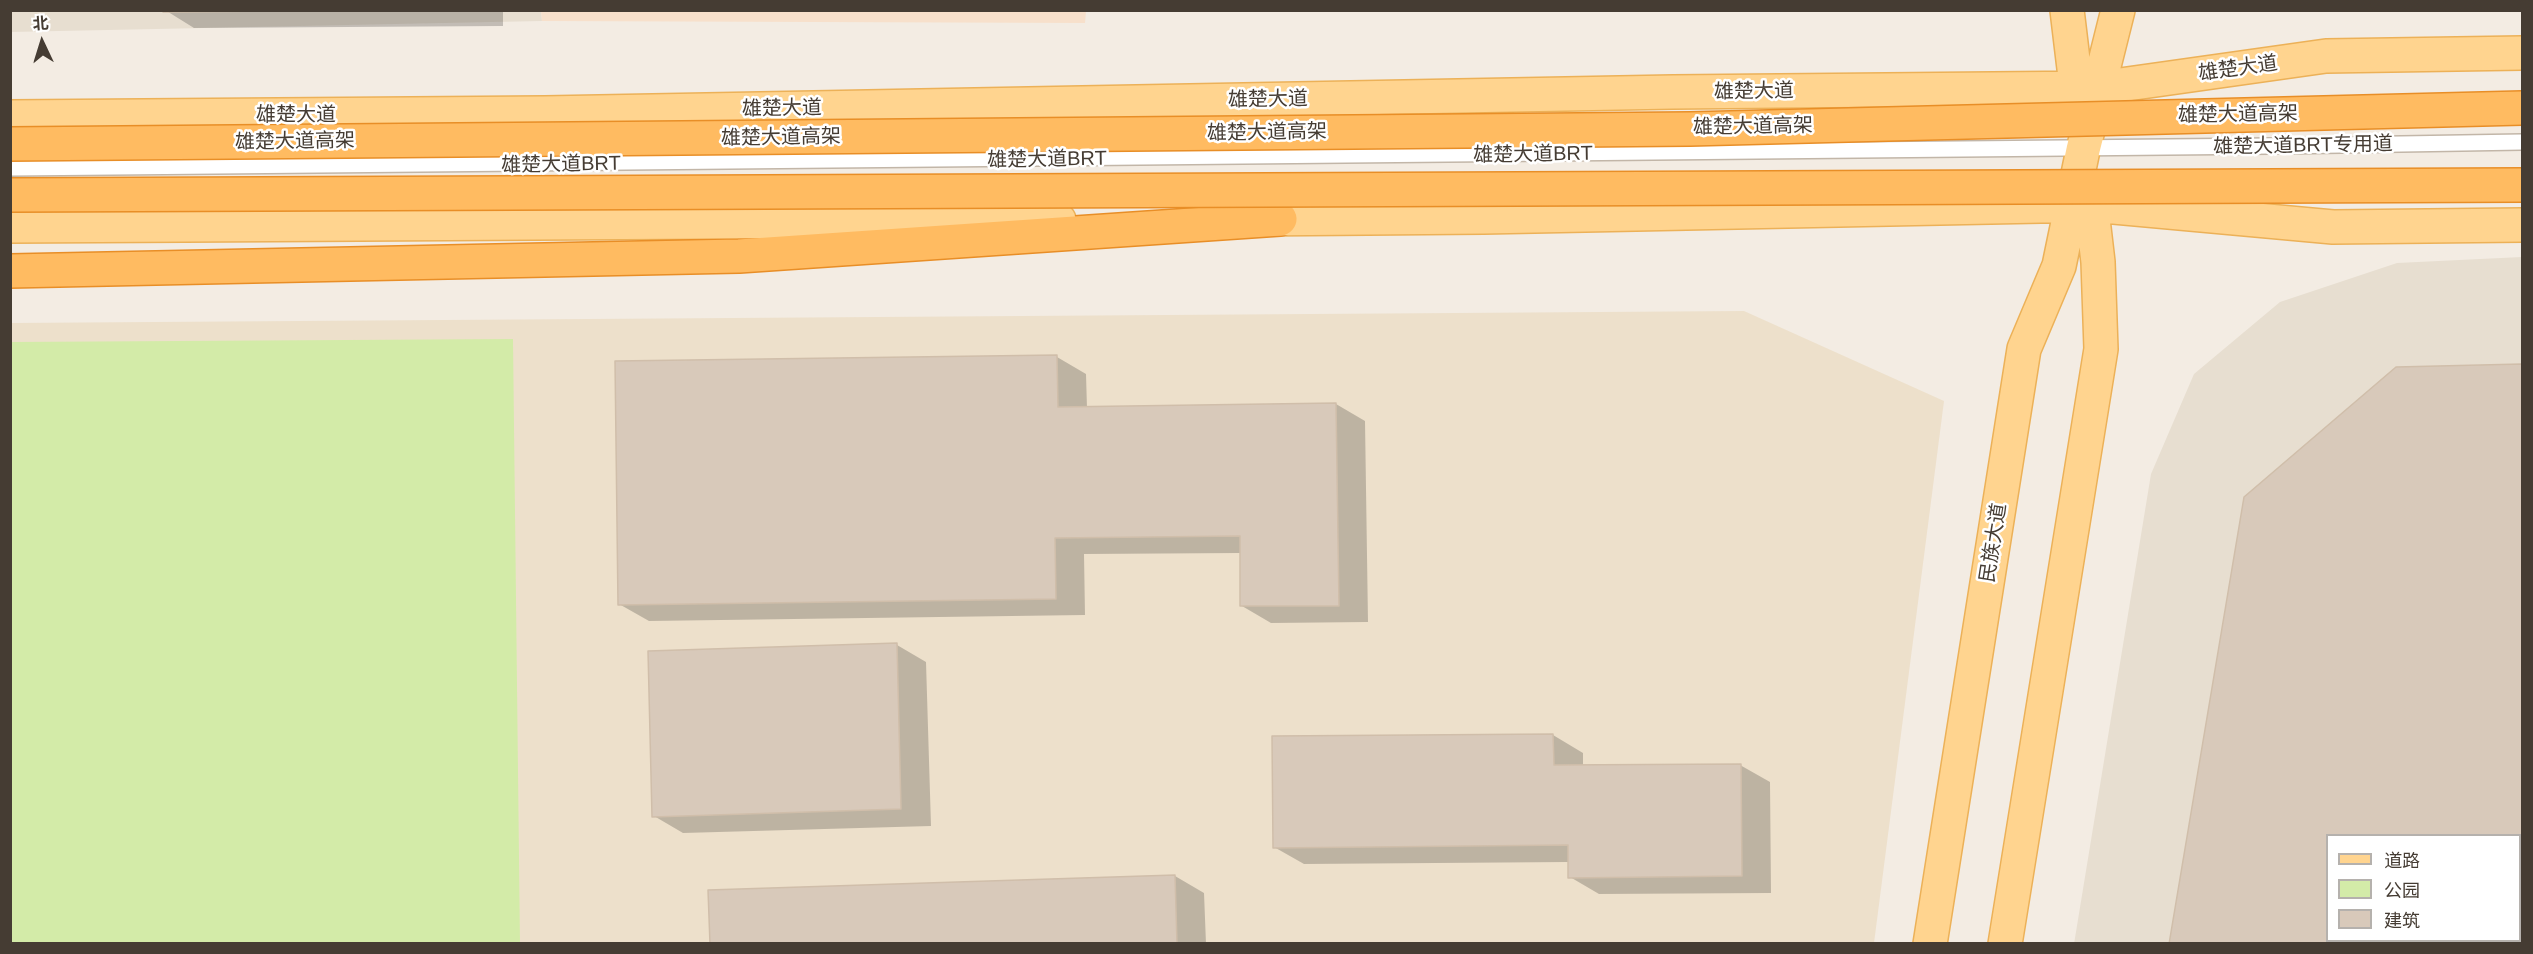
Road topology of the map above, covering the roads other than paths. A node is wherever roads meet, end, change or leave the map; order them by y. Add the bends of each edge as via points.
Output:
1 (2067, 10) edge
2 (2118, 10) edge
3 (2523, 53) edge
4 (2088, 88) junction
5 (2523, 108) edge
6 (10, 117) edge
7 (2523, 142) edge
8 (10, 144) edge
9 (2083, 150) junction
10 (10, 168) edge
11 (2523, 185) edge
12 (10, 195) edge
13 (2081, 205) junction
14 (1280, 219) junction
15 (2523, 225) edge
16 (10, 226) edge
17 (10, 271) edge
18 (1930, 944) edge
19 (2005, 944) edge

1 - 4 main road, 民族大道
2 - 4 main road, 民族大道
3 - 4 main road, 雄楚大道 via 2325,56
4 - 6 main road, 雄楚大道 via 557,113
4 - 9 main road, 民族大道
5 - 8 highway, 雄楚大道高架, bridge via 1690,129
7 - 9 lane, 雄楚大道BRT专用道
9 - 10 lane, 雄楚大道BRT
9 - 13 main road, 民族大道
11 - 12 highway, bridge
13 - 14 main road
13 - 15 main road via 2333,227
13 - 18 main road, 民族大道 via 2024,349
13 - 19 main road, 民族大道 via 2098,262 2101,349
14 - 16 main road
14 - 17 highway via 739,256

